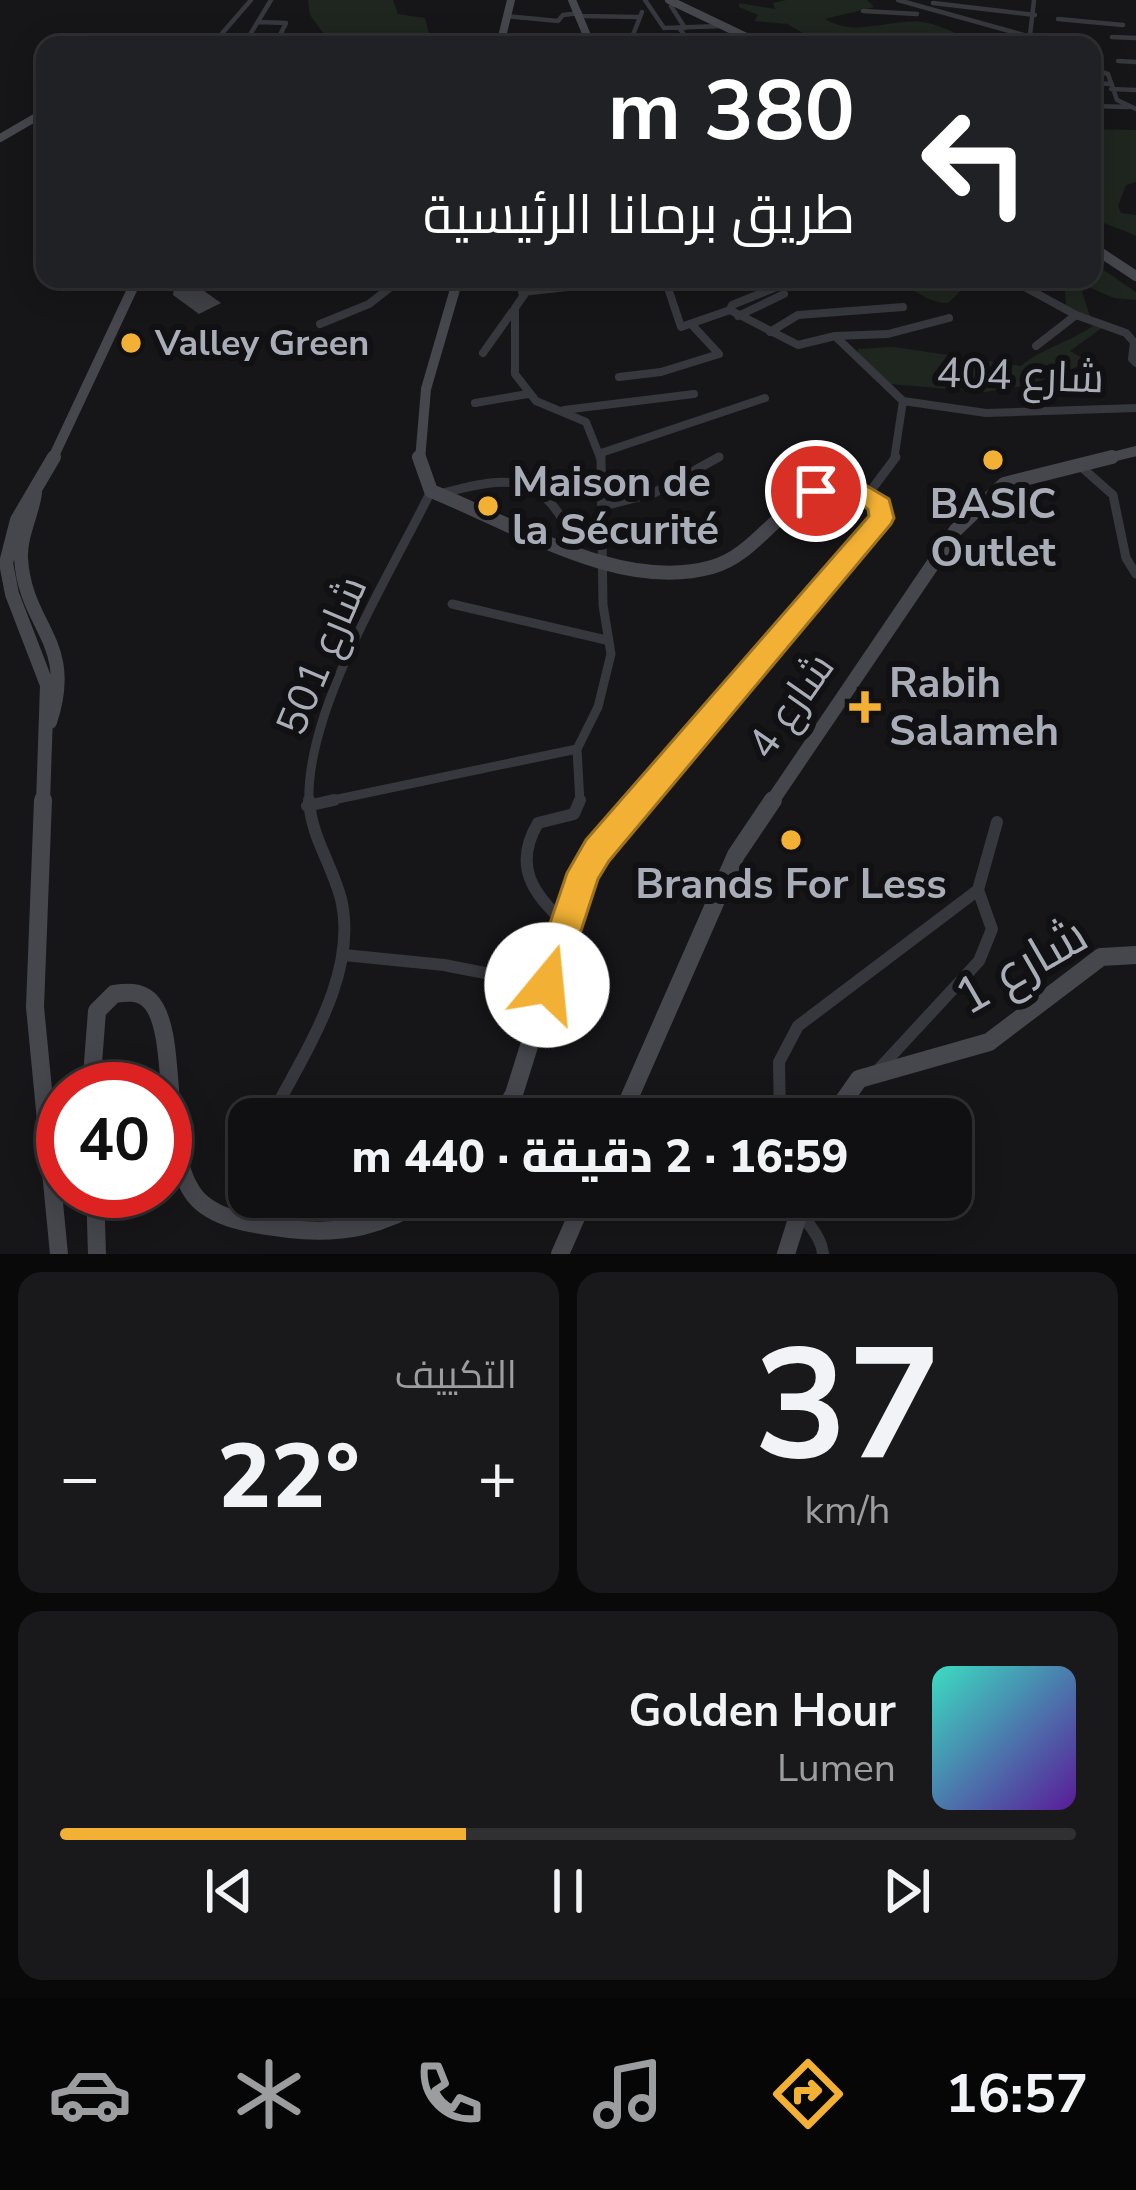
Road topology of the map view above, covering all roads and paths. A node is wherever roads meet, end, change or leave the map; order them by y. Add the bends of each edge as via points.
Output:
1 (250, 0) edge
2 (272, 0) edge
3 (511, 0) edge
4 (572, 0) edge
5 (644, 0) edge
6 (898, 0) edge
7 (1034, 0) edge
8 (674, 1) edge
9 (933, 1) edge
10 (913, 10) junction
11 (863, 11) dead end
12 (941, 12) junction
13 (580, 14) junction
14 (506, 16) junction
15 (1035, 16) junction
16 (639, 17) junction
17 (1058, 19) dead end
18 (1116, 19) dead end
19 (559, 21) junction
20 (258, 22) junction
21 (1124, 25) junction
22 (586, 26) junction
23 (723, 26) junction
24 (682, 28) junction
25 (1030, 35) junction
26 (223, 36) edge
27 (249, 36) edge
28 (280, 36) edge
29 (501, 36) edge
30 (589, 36) edge
31 (632, 36) edge
32 (687, 36) edge
33 (744, 36) edge
34 (1033, 36) edge
35 (1112, 37) dead end
36 (1136, 38) edge
37 (1118, 62) dead end
38 (1136, 62) edge
39 (1101, 72) edge
40 (1101, 84) edge
41 (1111, 86) junction
42 (1136, 90) edge
43 (1101, 106) edge
44 (1132, 108) edge
45 (36, 117) edge
46 (0, 138) edge
47 (1101, 253) edge
48 (1136, 276) edge
49 (133, 288) edge
50 (389, 288) edge
51 (455, 288) edge
52 (526, 288) edge
53 (558, 288) edge
54 (672, 288) edge
55 (774, 288) edge
56 (1026, 288) edge
57 (522, 292) junction
58 (784, 294) dead end
59 (903, 307) dead end
60 (515, 308) junction
61 (734, 313) junction
62 (1076, 316) junction
63 (949, 318) dead end
64 (320, 324) dead end
65 (693, 326) junction
66 (770, 332) junction
67 (835, 336) junction
68 (1036, 346) dead end
69 (483, 353) dead end
70 (1136, 363) edge
71 (619, 377) dead end
72 (528, 394) junction
73 (694, 394) dead end
74 (765, 398) dead end
75 (903, 400) junction
76 (475, 403) dead end
77 (1136, 408) edge
78 (559, 410) junction
79 (1136, 452) edge
80 (602, 453) junction
81 (719, 457) dead end
82 (1078, 464) junction
83 (435, 492) junction
84 (869, 493) junction
85 (604, 506) junction
86 (577, 549) junction
87 (603, 560) junction
88 (1136, 574) edge
89 (452, 604) dead end
90 (606, 640) junction
91 (577, 749) junction
92 (308, 806) junction
93 (997, 822) dead end
94 (978, 890) junction
95 (566, 924) junction
96 (344, 955) junction
97 (1136, 956) edge
98 (547, 985) junction
99 (93, 1062) edge
100 (168, 1062) edge
101 (875, 1073) junction
102 (279, 1098) edge
103 (512, 1098) edge
104 (629, 1098) edge
105 (780, 1098) edge
106 (843, 1098) edge
107 (192, 1189) edge
108 (96, 1218) edge
109 (255, 1218) edge
110 (386, 1218) edge
111 (576, 1218) edge
112 (794, 1218) edge
113 (808, 1218) edge
114 (255, 1222) junction
115 (59, 1254) edge
116 (97, 1254) edge
117 (560, 1254) edge
118 (786, 1254) edge
119 (823, 1254) edge

1 - 26 street
2 - 20 street
3 - 14 street
4 - 13 street
5 - 16 street
5 - 24 street via 663,27
6 - 10 street
7 - 15 street
8 - 23 street
8 - 24 street
9 - 12 street
9 - 15 street
10 - 11 street
10 - 12 street
12 - 25 street
13 - 16 street
13 - 19 street
13 - 22 street
14 - 19 street
14 - 29 street
15 - 25 street
16 - 31 street
17 - 21 street
18 - 21 street
19 - 22 street
20 - 27 street
20 - 28 street via 286,23
21 - 36 street
22 - 30 street
23 - 24 street
23 - 33 street
24 - 32 street
25 - 34 street
35 - 36 street
37 - 38 street
39 - 41 street
40 - 41 street
41 - 42 street
41 - 44 street
43 - 44 street
45 - 46 street
47 - 48 street
49 - 115 street via 35,493 21,559 64,681 47,728 35,1007
50 - 64 street
51 - 83 street via 416,454 419,476
52 - 57 street
53 - 57 street
54 - 65 street via 678,323
55 - 61 street via 732,305
56 - 62 street
57 - 60 street
58 - 61 street
59 - 66 street via 810,313
60 - 69 street
60 - 72 street via 512,366
61 - 65 street
61 - 66 street
62 - 68 street
62 - 70 street via 1132,338
63 - 67 street via 888,334
65 - 71 street via 719,353
66 - 67 street via 798,345
67 - 75 street
72 - 76 street
72 - 78 street
73 - 78 street
74 - 80 street
75 - 77 street, شارع 404 via 964,412
75 - 84 street via 896,458
78 - 80 street via 586,422
79 - 82 street, شارع 4
80 - 85 street
81 - 85 street via 654,493
82 - 88 street via 1113,495
82 - 104 street, شارع 4 via 1004,484 956,530 736,855
83 - 86 street
83 - 86 street via 525,481 556,503
83 - 92 street, شارع 501 via 325,718
84 - 87 street via 816,491 717,566 662,574
84 - 95 street via 882,518 872,535 598,850
85 - 87 street
86 - 87 street
87 - 90 street
89 - 90 street
90 - 91 street via 611,654 598,707
91 - 92 street
91 - 95 street via 578,811 538,823 525,865 536,899
92 - 96 street, شارع 501 via 308,826 344,914
93 - 94 street
94 - 101 street via 992,928 979,961
94 - 105 street via 797,1028 781,1052
95 - 98 street
96 - 98 street
96 - 102 street
97 - 101 street, شارع 1 via 1101,956 989,1042
98 - 103 street
99 - 100 street via 97,1011 114,994 147,996
101 - 106 street, شارع 1 via 851,1084
107 - 114 street via 205,1208
108 - 116 street
109 - 114 street
110 - 114 street via 365,1228 315,1230
111 - 117 street
112 - 118 street
113 - 119 street

